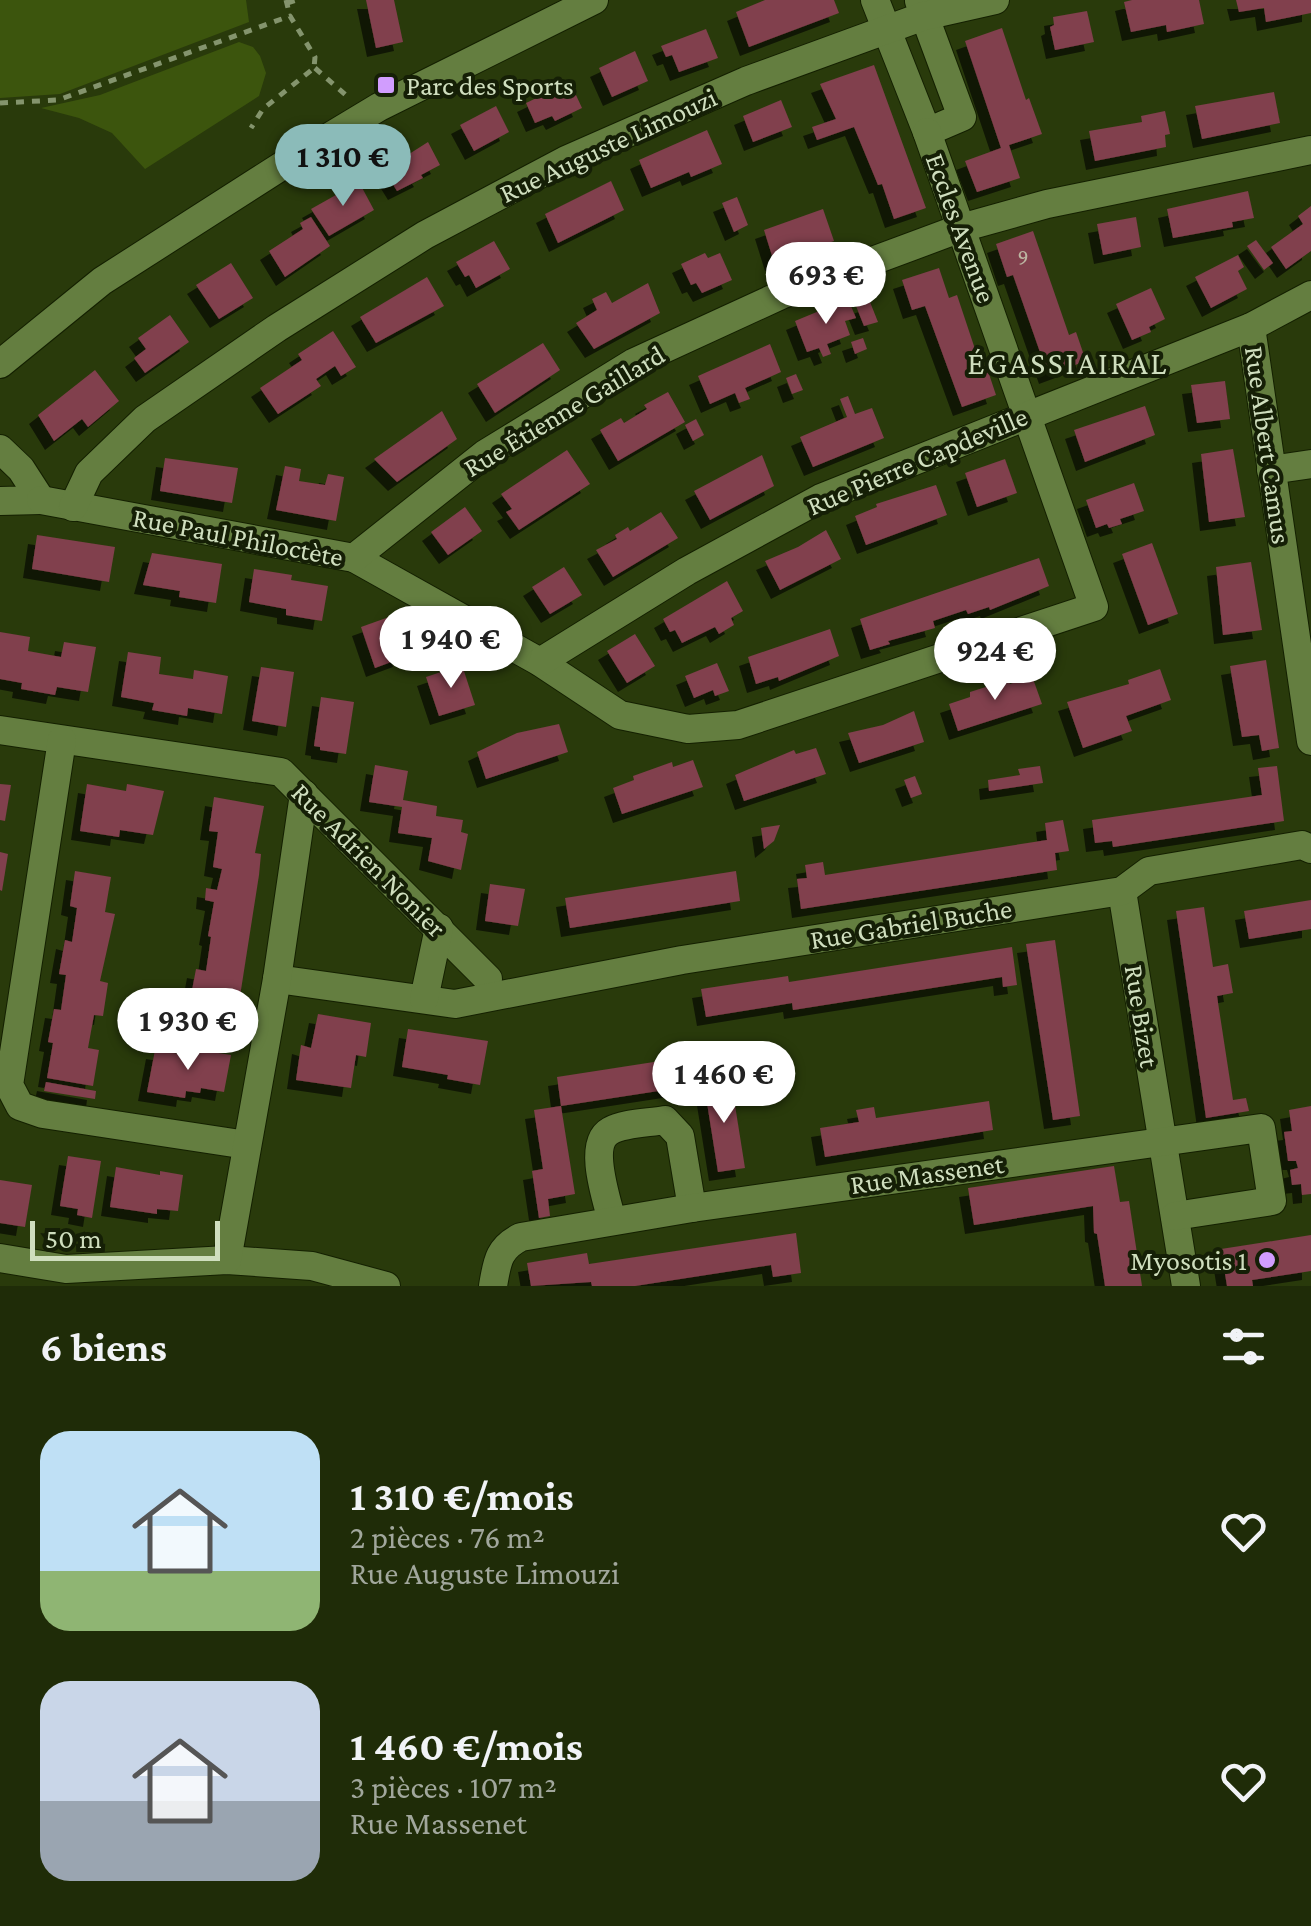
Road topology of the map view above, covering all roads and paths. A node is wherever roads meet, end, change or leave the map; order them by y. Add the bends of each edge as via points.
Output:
1 (297, 0) edge
2 (594, 0) edge
3 (874, 0) edge
4 (995, 0) edge
5 (286, 1) edge
6 (922, 8) edge
7 (290, 16) junction
8 (884, 31) junction
9 (0, 104) edge
10 (252, 128) dead end
11 (926, 132) junction
12 (1311, 150) edge
13 (961, 228) junction
14 (1311, 294) edge
15 (1250, 327) junction
16 (0, 364) edge
17 (1028, 415) junction
18 (0, 449) edge
19 (1311, 464) edge
20 (1271, 470) junction
21 (41, 500) junction
22 (0, 501) edge
23 (73, 507) junction
24 (354, 558) junction
25 (1094, 607) joint
26 (1305, 656) edge
27 (540, 662) junction
28 (0, 730) edge
29 (62, 740) junction
30 (1311, 741) edge
31 (304, 794) junction
32 (1311, 850) edge
33 (1122, 891) junction
34 (439, 928) junction
35 (277, 979) junction
36 (497, 987) junction
37 (424, 1000) junction
38 (4, 1084) edge
39 (1162, 1140) junction
40 (247, 1145) junction
41 (692, 1208) junction
42 (1175, 1216) junction
43 (612, 1221) junction
44 (0, 1258) edge
45 (227, 1260) junction
46 (348, 1281) edge
47 (386, 1286) edge
48 (493, 1286) edge
49 (1186, 1286) edge

1 - 5 path
2 - 16 street via 379,107 272,172 102,281
3 - 8 street, Eccles Avenue
4 - 6 street, Rue Auguste Limouzi
5 - 7 path
6 - 8 street, Rue Auguste Limouzi
6 - 11 street via 962,118
7 - 9 path via 95,89 58,100
7 - 10 path via 315,57 314,68 263,109
8 - 11 street, Eccles Avenue
8 - 23 street, Rue Auguste Limouzi via 602,144 425,234 144,420 89,473
11 - 13 street, Eccles Avenue
12 - 13 street, Rue Étienne Gaillard
13 - 17 street, Eccles Avenue
13 - 24 street, Rue Étienne Gaillard via 781,296 633,363 486,454
14 - 15 street, Rue Pierre Capdeville
15 - 17 street, Rue Pierre Capdeville
15 - 20 street, Rue Albert Camus
17 - 25 street, Eccles Avenue
17 - 27 street, Rue Pierre Capdeville via 821,498
18 - 21 street
19 - 20 street
20 - 26 street, Rue Albert Camus
21 - 22 street, Rue Paul Philoctète
21 - 23 street, Rue Paul Philoctète
23 - 24 street, Rue Paul Philoctète
24 - 27 street, Rue Paul Philoctète
25 - 27 street, Rue Paul Philoctète via 738,726 688,728 620,715
26 - 30 street, Rue Albert Camus
28 - 29 street, Rue Adrien Nonier
29 - 31 street, Rue Adrien Nonier via 281,772
29 - 38 street
31 - 34 street, Rue Adrien Nonier
31 - 35 street
32 - 33 street, Rue Gabriel Buche via 1302,845 1150,871
33 - 36 street, Rue Gabriel Buche
33 - 39 street, Rue Bizet
34 - 36 street, Rue Adrien Nonier
34 - 37 street
35 - 37 street, Rue Gabriel Buche
35 - 40 street
36 - 37 street, Rue Gabriel Buche via 455,1004
38 - 40 street via 20,1106 43,1114
39 - 41 street, Rue Massenet
39 - 42 street, Rue Bizet
39 - 42 street via 1261,1128 1272,1201
40 - 45 street
41 - 43 street, Rue Massenet
41 - 43 street via 680,1136 664,1120 610,1131 600,1141
42 - 49 street, Rue Bizet
43 - 48 street, Rue Massenet via 509,1243 498,1255
44 - 45 street via 66,1269
45 - 46 street via 312,1266
46 - 47 street

